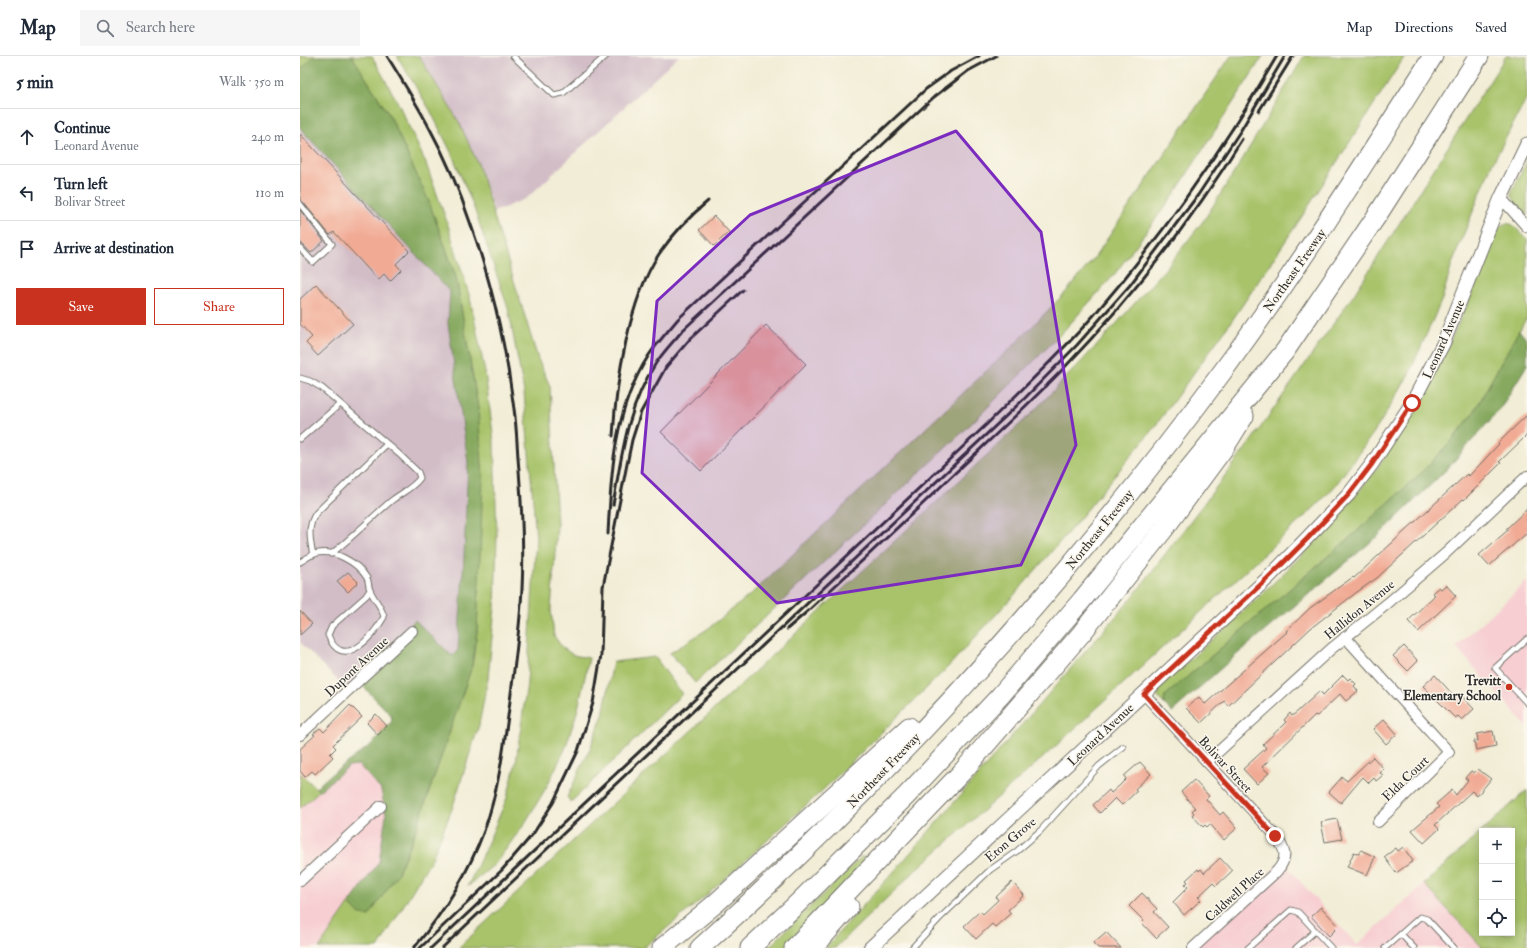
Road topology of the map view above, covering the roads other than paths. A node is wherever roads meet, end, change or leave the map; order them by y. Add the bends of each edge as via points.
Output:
1 (513, 56) edge
2 (606, 56) edge
3 (1433, 56) edge
4 (1479, 56) edge
5 (1527, 144) edge
6 (1501, 198) junction
7 (300, 204) edge
8 (1527, 227) edge
9 (300, 248) edge
10 (1285, 351) junction
11 (300, 378) edge
12 (340, 404) junction
13 (300, 439) edge
14 (387, 444) junction
15 (1527, 476) edge
16 (331, 554) junction
17 (312, 555) junction
18 (300, 562) edge
19 (370, 590) junction
20 (412, 631) dead end
21 (1345, 637) junction
22 (1527, 639) edge
23 (1004, 642) junction
24 (1144, 694) junction
25 (1527, 703) edge
26 (300, 735) edge
27 (1123, 747) dead end
28 (1207, 762) junction
29 (962, 771) junction
30 (381, 806) dead end
31 (1378, 822) dead end
32 (1285, 855) joint
33 (300, 881) edge
34 (1315, 930) junction
35 (1401, 934) junction
36 (870, 947) edge
37 (662, 948) edge
38 (700, 948) edge
39 (750, 948) edge
40 (794, 948) edge
41 (813, 948) edge
42 (912, 948) edge
43 (1193, 948) edge
44 (1248, 948) edge
45 (1296, 948) edge
46 (1331, 948) edge
47 (1385, 948) edge
48 (1414, 948) edge
49 (1454, 948) edge

1 - 2 lane via 554,95 563,93
3 - 23 highway, Northeast Freeway via 1341,201 1222,372 1098,531
4 - 10 highway via 1378,214
5 - 6 street, Leonard Avenue
6 - 8 street
6 - 24 street, Leonard Avenue via 1440,350 1412,403 1372,464 1349,494 1308,538
7 - 9 lane via 332,244 313,262
10 - 29 highway via 1226,445 1164,529 1081,634
10 - 39 highway via 1082,600 1000,696 908,795
11 - 12 lane via 322,388
12 - 13 lane
12 - 14 lane
14 - 16 lane via 418,472 420,478 415,485 390,502
14 - 17 lane via 316,512 310,524
15 - 21 street, Hallidon Avenue via 1426,570
16 - 17 lane
16 - 19 lane via 354,563 368,580
17 - 18 lane
19 - 19 lane via 332,626 328,635 331,642 340,650 346,652 355,649 368,639 384,617 382,608
20 - 26 street, Dupont Avenue
21 - 28 street, Hallidon Avenue
21 - 31 street, Elda Court via 1450,752
22 - 25 lane via 1495,668
23 - 37 highway via 716,903
23 - 38 highway, Northeast Freeway via 826,829
24 - 28 street, Bolivar Street
24 - 36 street, Leonard Avenue
27 - 42 lane, Eton Grove via 1099,766 1040,831 990,870
28 - 32 street, Bolivar Street via 1282,844
29 - 40 highway
29 - 41 highway via 915,833
30 - 33 street
32 - 43 street, Caldwell Place via 1284,863 1277,871
34 - 44 lane via 1298,912 1291,910
34 - 45 lane
34 - 46 lane
35 - 47 lane
35 - 48 lane
35 - 49 lane via 1420,917 1427,919

